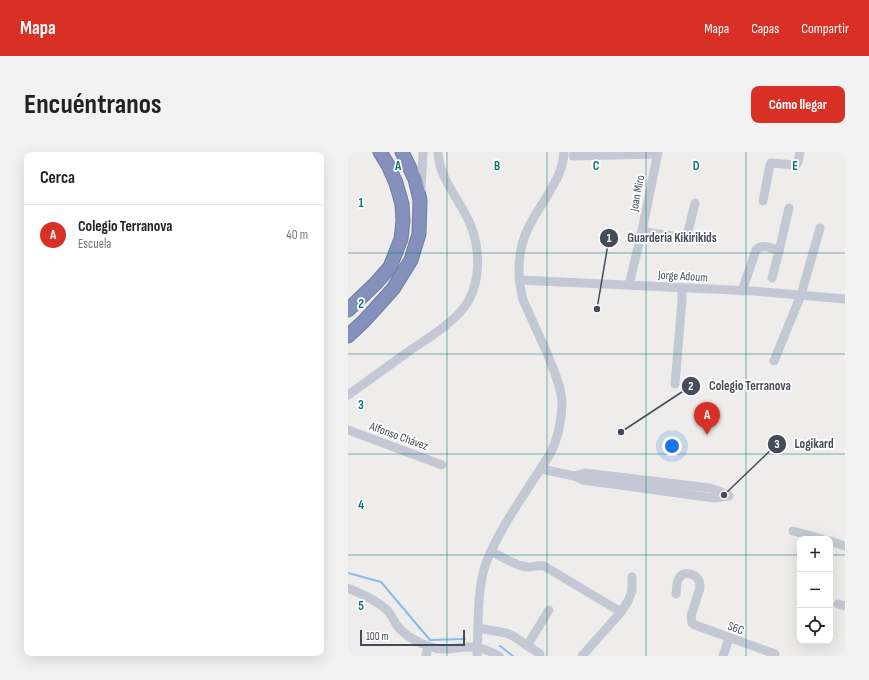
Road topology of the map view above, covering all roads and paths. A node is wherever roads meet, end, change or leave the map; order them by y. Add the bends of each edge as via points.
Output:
1 (380, 152) edge
2 (402, 152) edge
3 (423, 152) edge
4 (438, 152) edge
5 (564, 152) edge
6 (800, 152) edge
7 (657, 153) edge
8 (573, 156) dead end
9 (420, 200) junction
10 (763, 201) dead end
11 (695, 203) dead end
12 (789, 208) dead end
13 (820, 228) dead end
14 (642, 231) junction
15 (779, 251) junction
16 (772, 278) dead end
17 (519, 280) junction
18 (629, 285) junction
19 (682, 288) junction
20 (742, 291) junction
21 (801, 295) junction
22 (845, 300) edge
23 (348, 310) edge
24 (348, 336) edge
25 (774, 361) dead end
26 (675, 384) dead end
27 (348, 395) edge
28 (348, 430) edge
29 (442, 465) dead end
30 (540, 469) junction
31 (645, 485) junction
32 (793, 531) dead end
33 (811, 536) edge
34 (833, 542) edge
35 (845, 546) edge
36 (491, 551) junction
37 (632, 578) dead end
38 (348, 588) edge
39 (676, 594) dead end
40 (550, 610) dead end
41 (621, 612) junction
42 (478, 628) junction
43 (731, 639) junction
44 (428, 646) junction
45 (527, 646) junction
46 (477, 652) edge
47 (540, 654) dead end
48 (775, 654) dead end
49 (426, 656) edge
50 (499, 656) edge
51 (582, 656) edge
52 (723, 656) edge
53 (727, 656) edge

1 - 23 highway via 396,183 402,204 401,239 390,267
2 - 9 highway via 415,179
3 - 9 street
4 - 27 street via 439,164 472,229 478,253 476,280 469,300 443,328
5 - 17 street via 562,168 533,219 522,245
6 - 10 street via 796,165 771,163
7 - 8 street
7 - 14 street, Joan Miro
9 - 24 highway via 419,234 411,260 393,289
11 - 14 street via 688,232 683,237
12 - 15 street
13 - 21 street
14 - 18 street, Joan Miro
15 - 16 street
15 - 20 street via 765,246 756,250
17 - 18 street, Jorge Adoum
17 - 30 street via 523,300 556,375 562,403 557,434 551,451
18 - 19 street, Jorge Adoum
19 - 20 street, Jorge Adoum
19 - 26 street
20 - 21 street, Jorge Adoum
21 - 22 street, Jorge Adoum
21 - 25 street
28 - 29 street, Alfonso Chávez
30 - 31 street via 583,480
30 - 36 street
31 - 31 street via 714,498 728,496 710,488
32 - 33 street
34 - 35 street
36 - 41 street via 523,566 544,566
36 - 42 street via 482,579
37 - 41 street via 631,596
38 - 44 street via 378,602 388,611 400,629
39 - 43 street, S6C via 681,575 687,573 697,577 700,588 691,616 692,623
40 - 45 street
41 - 51 street
42 - 45 street via 506,633
42 - 46 street
43 - 48 street, S6C
43 - 52 street
43 - 53 street
44 - 46 street via 438,649 466,647
44 - 49 street
45 - 47 street
46 - 50 street via 492,652

